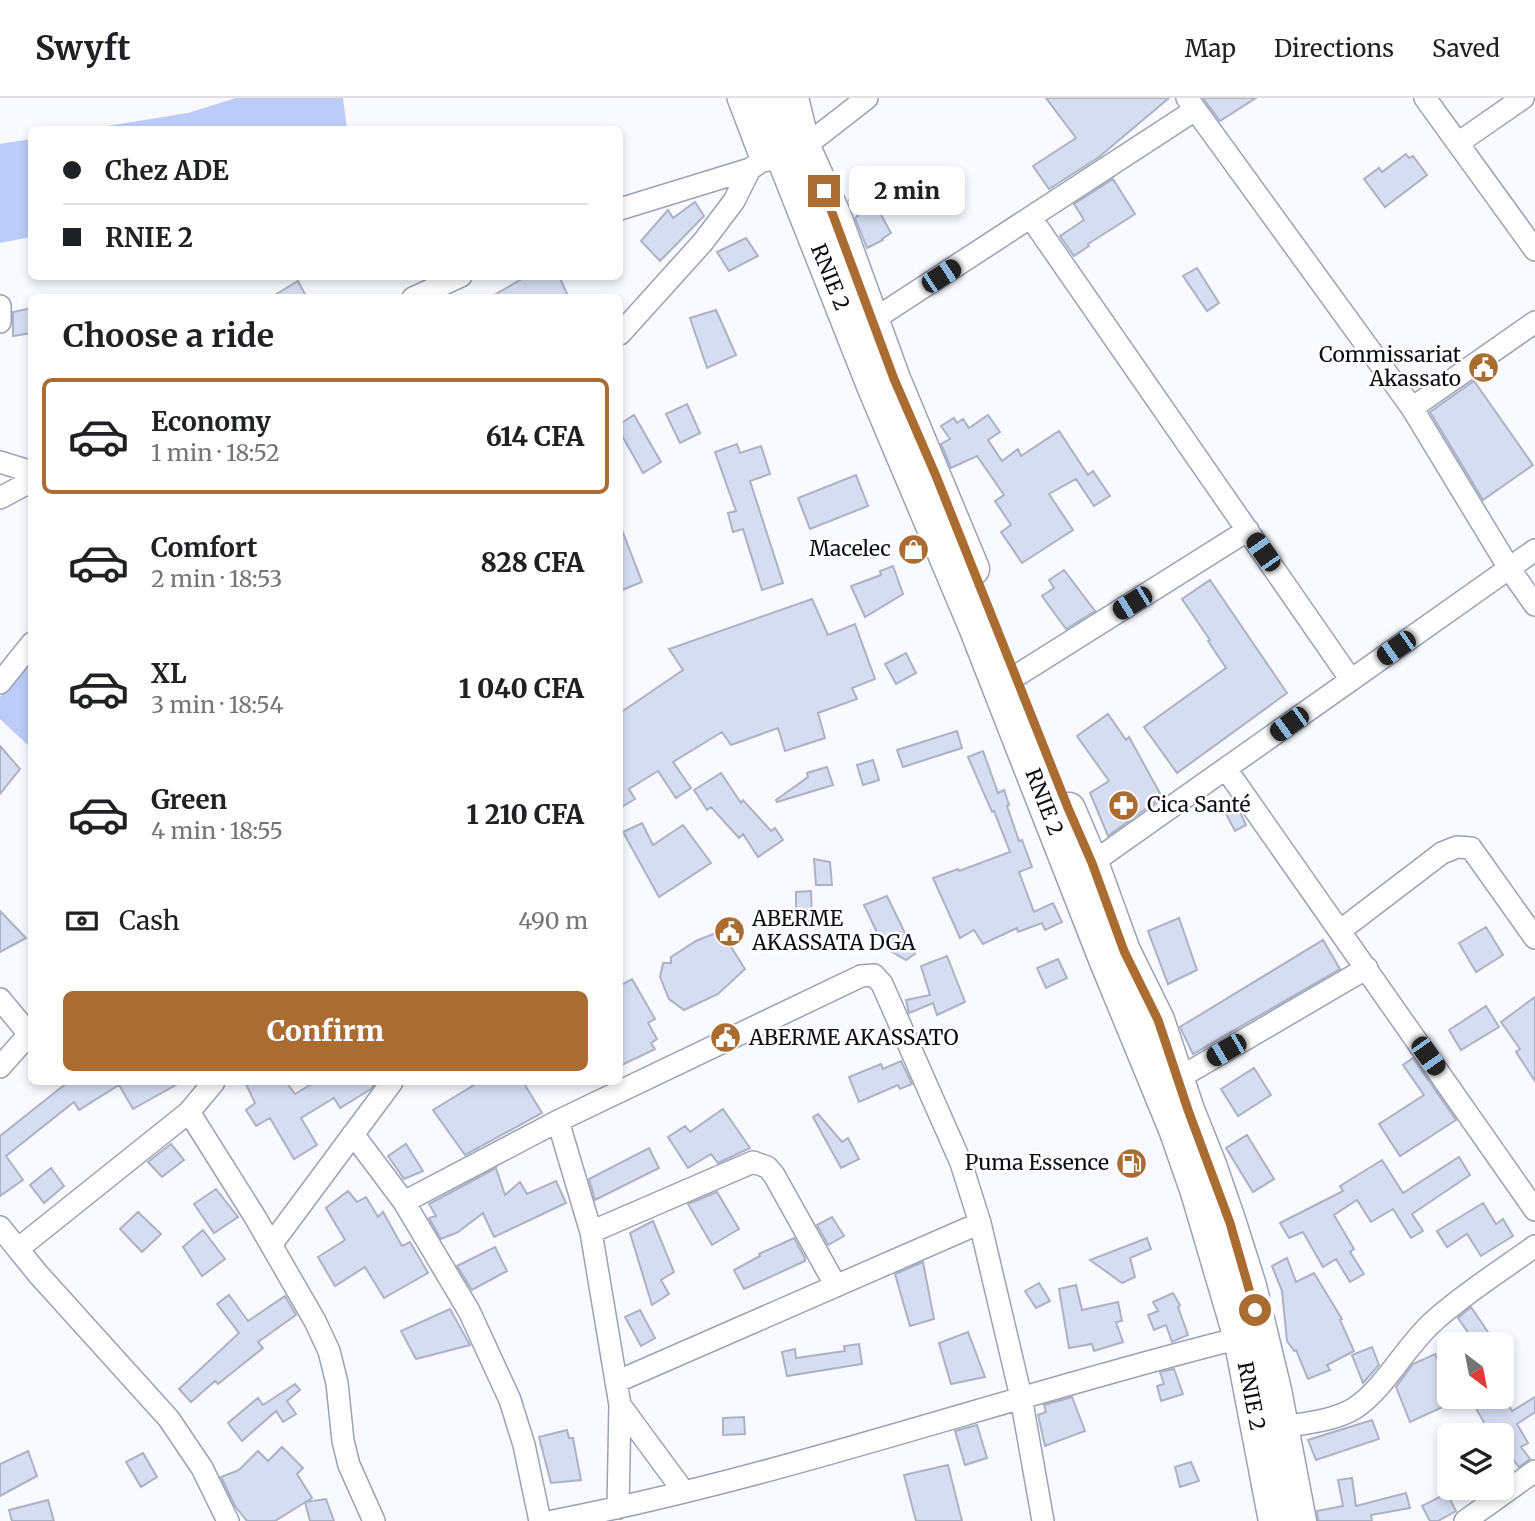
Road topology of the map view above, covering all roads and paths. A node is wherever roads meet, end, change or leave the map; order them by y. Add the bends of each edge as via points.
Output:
1 (738, 98) edge
2 (765, 98) edge
3 (792, 98) edge
4 (867, 98) edge
5 (1425, 98) edge
6 (1523, 98) edge
7 (1191, 104) edge
8 (1458, 143) junction
9 (775, 159) junction
10 (623, 208) edge
11 (1031, 218) junction
12 (1535, 250) edge
13 (452, 280) edge
14 (422, 294) edge
15 (0, 306) edge
16 (873, 320) junction
17 (0, 322) edge
18 (1535, 322) edge
19 (623, 331) edge
20 (1412, 408) junction
21 (0, 462) edge
22 (28, 471) edge
23 (28, 483) edge
24 (0, 498) edge
25 (1248, 530) junction
26 (1535, 550) edge
27 (1509, 568) junction
28 (1535, 605) edge
29 (28, 648) edge
30 (1016, 676) junction
31 (1351, 680) junction
32 (0, 683) edge
33 (1226, 769) junction
34 (1092, 863) junction
35 (1341, 930) junction
36 (1535, 938) edge
37 (1367, 968) junction
38 (0, 999) edge
39 (28, 1031) edge
40 (28, 1035) edge
41 (0, 1067) edge
42 (1179, 1078) junction
43 (212, 1085) edge
44 (390, 1085) edge
45 (189, 1112) junction
46 (558, 1121) junction
47 (353, 1134) junction
48 (404, 1202) junction
49 (1535, 1210) edge
50 (980, 1223) junction
51 (0, 1227) edge
52 (591, 1232) junction
53 (271, 1245) junction
54 (1535, 1247) edge
55 (19, 1248) junction
56 (836, 1286) junction
57 (1240, 1338) junction
58 (616, 1382) junction
59 (1021, 1398) junction
60 (620, 1405) junction
61 (1282, 1427) junction
62 (1535, 1471) edge
63 (684, 1492) junction
64 (629, 1511) edge
65 (228, 1521) edge
66 (374, 1521) edge
67 (540, 1521) edge
68 (553, 1521) edge
69 (1043, 1521) edge
70 (1275, 1521) edge
71 (1300, 1521) edge
72 (1465, 1521) edge

1 - 9 street
2 - 9 highway, RNIE 2 / RNIE 2
3 - 9 highway, RNIE 2 / RNIE 2
4 - 9 street
5 - 8 street
6 - 8 street
7 - 11 street
7 - 20 street
8 - 12 street
9 - 10 street
9 - 16 highway, RNIE 2 / RNIE 2 via 834,214
9 - 19 street
9 - 57 highway, RNIE 2 / RNIE 2 via 980,639 1175,1129
11 - 16 street
11 - 25 street
13 - 14 street
15 - 17 street
16 - 30 highway, RNIE 2 / RNIE 2
18 - 20 street
20 - 27 street
21 - 22 street
23 - 24 street
25 - 30 street
25 - 31 street
26 - 27 street
27 - 28 street
27 - 31 street
29 - 32 street
30 - 34 highway, RNIE 2 / RNIE 2
31 - 33 street
33 - 34 street
33 - 35 street
34 - 42 highway, RNIE 2 / RNIE 2
35 - 36 street via 1442,853 1457,847 1471,848
35 - 37 street
37 - 42 street
37 - 49 street
38 - 39 street
40 - 41 street
42 - 61 highway, RNIE 2 / RNIE 2 via 1250,1286
43 - 45 street
44 - 47 street
45 - 53 street
45 - 55 street
46 - 48 street
46 - 50 street via 861,976 874,975 961,1163
46 - 52 street
47 - 48 street
47 - 53 street
48 - 67 street via 469,1311 510,1400
50 - 56 street
50 - 59 street
51 - 55 street
52 - 56 street via 753,1162 774,1175
52 - 58 street
53 - 66 street via 329,1351 349,1465
54 - 61 street via 1436,1319 1354,1408 1332,1418
55 - 65 street via 169,1419 202,1468
56 - 58 street
57 - 59 street
57 - 70 highway, RNIE 2 / RNIE 2
58 - 60 street
59 - 63 street
59 - 69 street
60 - 63 street
60 - 64 street
61 - 71 highway, RNIE 2 / RNIE 2
62 - 72 street
63 - 64 street
64 - 68 street

